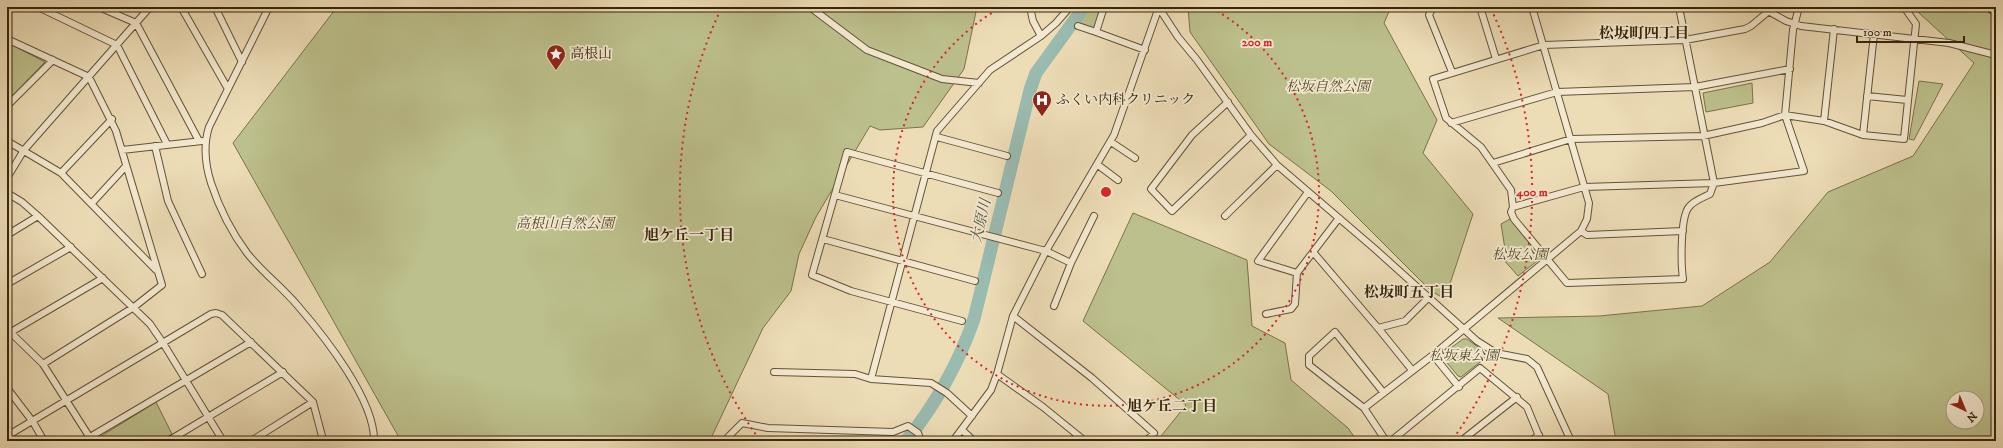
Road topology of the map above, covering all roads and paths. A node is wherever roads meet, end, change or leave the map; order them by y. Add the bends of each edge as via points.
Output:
1 (8, 7) edge
2 (38, 7) edge
3 (100, 7) edge
4 (150, 7) edge
5 (181, 7) edge
6 (215, 7) edge
7 (268, 7) edge
8 (810, 7) edge
9 (1030, 7) edge
10 (1070, 7) edge
11 (1104, 7) edge
12 (1159, 7) edge
13 (1433, 7) edge
14 (1480, 7) edge
15 (1532, 7) edge
16 (1679, 7) edge
17 (1761, 7) edge
18 (1799, 7) edge
19 (1904, 7) edge
20 (1991, 7) edge
21 (1996, 10) edge
22 (1769, 11) junction
23 (7, 15) edge
24 (136, 24) junction
25 (1794, 24) junction
26 (1078, 26) dead end
27 (1834, 29) junction
28 (1096, 32) junction
29 (1874, 34) junction
30 (1041, 36) junction
31 (7, 38) edge
32 (1915, 38) junction
33 (1685, 40) junction
34 (117, 45) junction
35 (1544, 45) junction
36 (1145, 50) junction
37 (1996, 55) edge
38 (1496, 59) junction
39 (53, 60) junction
40 (242, 62) junction
41 (1790, 69) junction
42 (1452, 72) junction
43 (89, 77) junction
44 (979, 83) junction
45 (1695, 87) junction
46 (228, 89) junction
47 (1557, 92) junction
48 (7, 94) edge
49 (1867, 96) junction
50 (14, 98) junction
51 (1907, 100) junction
52 (1228, 102) junction
53 (7, 106) edge
54 (1785, 115) junction
55 (112, 120) junction
56 (1824, 121) junction
57 (1451, 123) junction
58 (1251, 135) junction
59 (1863, 135) junction
60 (1704, 136) junction
61 (937, 137) junction
62 (1571, 139) junction
63 (7, 141) edge
64 (202, 141) junction
65 (1111, 142) junction
66 (167, 144) junction
67 (155, 146) junction
68 (24, 150) junction
69 (122, 150) junction
70 (1007, 156) dead end
71 (1134, 158) dead end
72 (1493, 163) junction
73 (1277, 165) junction
74 (126, 166) junction
75 (1098, 166) junction
76 (926, 172) junction
77 (61, 173) junction
78 (7, 178) edge
79 (1118, 180) dead end
80 (1714, 183) junction
81 (1584, 187) junction
82 (1308, 192) junction
83 (7, 193) edge
84 (998, 193) dead end
85 (835, 195) junction
86 (92, 203) junction
87 (1513, 207) junction
88 (38, 216) junction
89 (915, 216) junction
90 (1094, 216) dead end
91 (1225, 216) dead end
92 (1339, 218) junction
93 (1581, 231) junction
94 (1682, 231) junction
95 (7, 235) edge
96 (823, 239) junction
97 (71, 247) junction
98 (1046, 251) junction
99 (1313, 252) junction
100 (1547, 259) junction
101 (902, 261) junction
102 (1071, 263) junction
103 (157, 271) junction
104 (1297, 273) junction
105 (202, 274) dead end
106 (103, 278) junction
107 (975, 281) dead end
108 (7, 284) edge
109 (1429, 297) junction
110 (891, 302) junction
111 (1054, 306) dead end
112 (134, 308) junction
113 (1266, 314) dead end
114 (1013, 316) junction
115 (962, 321) dead end
116 (1378, 328) junction
117 (1465, 328) junction
118 (9, 330) edge
119 (251, 342) junction
120 (163, 343) junction
121 (1433, 355) junction
122 (43, 364) junction
123 (1412, 370) junction
124 (283, 372) junction
125 (774, 372) dead end
126 (997, 374) junction
127 (870, 379) junction
128 (186, 380) junction
129 (1459, 387) junction
130 (7, 388) edge
131 (1383, 392) junction
132 (1517, 397) junction
133 (67, 400) junction
134 (313, 402) junction
135 (1364, 408) junction
136 (972, 416) junction
137 (208, 417) junction
138 (33, 422) junction
139 (962, 430) junction
140 (7, 436) edge
141 (728, 437) dead end
142 (1540, 438) edge
143 (91, 439) edge
144 (44, 441) edge
145 (168, 441) edge
146 (223, 441) edge
147 (251, 441) edge
148 (320, 441) edge
149 (374, 441) edge
150 (920, 441) edge
151 (953, 441) edge
152 (974, 441) edge
153 (1085, 441) edge
154 (1146, 441) edge
155 (1386, 441) edge
156 (1391, 441) edge
157 (1461, 441) edge
158 (1531, 441) edge
159 (1571, 441) edge

1 - 23 street
2 - 34 street
3 - 24 street
4 - 24 street
5 - 46 street
6 - 40 street
7 - 40 street
8 - 44 street via 867,50 942,79
9 - 30 street via 1033,21
10 - 30 street
11 - 28 street
12 - 36 street
12 - 52 street via 1178,37
13 - 42 street via 1428,15
14 - 38 street
15 - 35 street
16 - 33 street
17 - 22 street
18 - 25 street
19 - 32 street via 1916,24
20 - 21 main road
22 - 25 street
22 - 33 street via 1745,29
24 - 34 street
24 - 64 street
25 - 27 street
25 - 41 street
26 - 28 street
27 - 29 street
27 - 56 street
28 - 36 street
29 - 32 street
29 - 49 street
30 - 44 street via 990,70
31 - 39 street
32 - 37 street via 1970,47
32 - 51 street
33 - 35 street
33 - 45 street
34 - 43 street
34 - 66 street
35 - 38 street
35 - 47 street
36 - 65 street
38 - 42 street
39 - 43 street
39 - 50 street
40 - 46 street
41 - 45 street
41 - 54 street
42 - 57 street via 1433,79 1446,118
43 - 55 street
43 - 68 street
44 - 61 street via 937,131
45 - 47 street
45 - 60 street
46 - 64 street
47 - 57 street
47 - 62 street
48 - 50 street
49 - 51 street
49 - 59 street
50 - 53 street
51 - 59 street via 1904,139
52 - 58 street
52 - 58 street via 1192,135 1151,189 1172,211
54 - 56 street
54 - 60 street
54 - 80 street via 1804,171
55 - 69 street
55 - 77 street
56 - 59 street
57 - 72 street via 1481,147
58 - 73 street
60 - 62 street
60 - 80 street
61 - 70 street
61 - 76 street
62 - 72 street
62 - 81 street
63 - 68 street
64 - 66 street
64 - 149 street via 213,189 237,239 298,306 348,372 371,420
65 - 71 street
65 - 75 street
66 - 67 street
67 - 69 street
67 - 105 street via 168,201
68 - 77 street
68 - 78 street
69 - 74 street
72 - 87 street via 1511,190
73 - 82 street
73 - 91 street
74 - 86 street
74 - 103 street
75 - 79 street
75 - 98 street
76 - 84 street
76 - 85 street via 847,152
76 - 89 street
77 - 86 street
80 - 81 street
80 - 94 street via 1710,194 1689,205
81 - 87 street
81 - 93 street via 1589,203 1587,218
82 - 92 street
82 - 104 street via 1258,261
83 - 88 street
85 - 89 street
85 - 96 street
86 - 103 street
87 - 100 street via 1511,212 1514,219
88 - 95 street
88 - 97 street
89 - 98 street
89 - 101 street
90 - 102 street
92 - 99 street
92 - 109 street
93 - 94 street via 1587,235
93 - 100 street
94 - 100 street via 1683,278 1567,283
96 - 101 street
96 - 110 street via 812,275 851,291
97 - 106 street
97 - 108 street
98 - 102 street
98 - 114 street
99 - 104 street
99 - 116 street
100 - 117 street
101 - 107 street
101 - 110 street
102 - 111 street
103 - 112 street via 162,284
104 - 113 street via 1295,304 1291,309
106 - 112 street
106 - 118 street
109 - 116 street via 1405,321
109 - 117 street
110 - 115 street
110 - 127 street
112 - 120 street via 150,324
112 - 122 street
114 - 126 street
114 - 154 street via 1092,378 1154,433
116 - 123 street
117 - 121 street
117 - 159 street via 1477,341 1496,353 1526,359 1537,367
118 - 122 street
119 - 120 street via 222,315 216,313
119 - 124 street
119 - 128 street
120 - 128 street
120 - 133 street
121 - 123 street
121 - 129 street
122 - 133 street
123 - 131 street
124 - 134 street
124 - 137 street
125 - 127 street via 855,374
126 - 136 street via 991,390
126 - 153 street
127 - 136 street via 931,383 947,392
128 - 137 street
128 - 143 street
129 - 132 street via 1480,368
129 - 156 street
130 - 138 street
131 - 135 street
131 - 135 street via 1335,332 1309,356 1309,365
132 - 142 street via 1527,407
132 - 157 street
133 - 138 street
133 - 143 street
134 - 147 street
134 - 148 street via 322,436
135 - 155 street
136 - 139 street
137 - 145 street
137 - 146 street
138 - 140 street
138 - 144 street
139 - 151 street
139 - 152 street
141 - 150 street via 742,423 768,428 878,432 893,432 908,426 918,433
142 - 158 street

